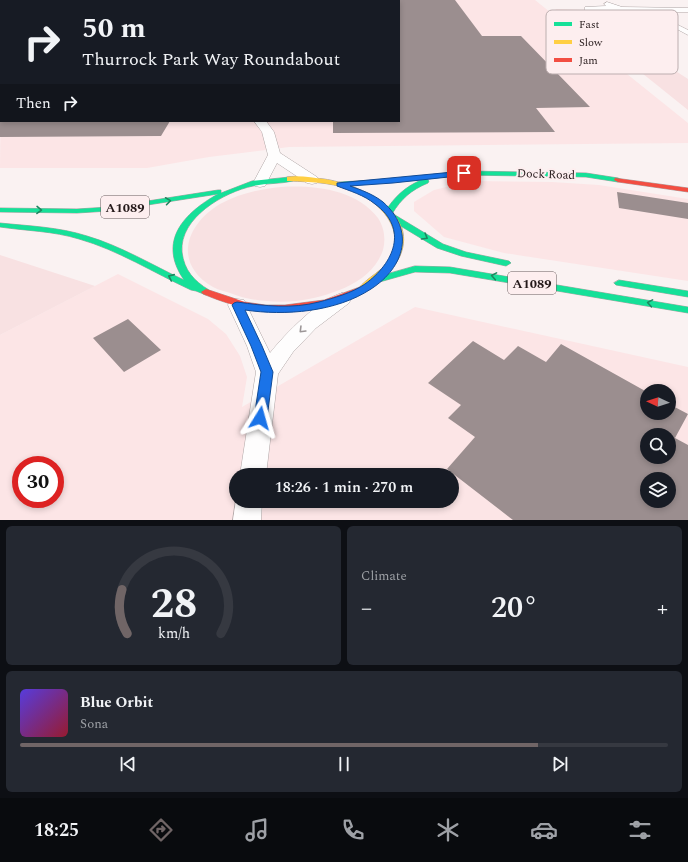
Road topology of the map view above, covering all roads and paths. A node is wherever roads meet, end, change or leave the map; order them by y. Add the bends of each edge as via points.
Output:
1 (600, 0) edge
2 (680, 3) dead end
3 (616, 8) junction
4 (642, 9) joint
5 (688, 9) edge
6 (588, 10) edge
7 (678, 28) edge
8 (688, 33) edge
9 (261, 122) edge
10 (274, 155) junction
11 (432, 177) junction
12 (312, 180) junction
13 (688, 182) edge
14 (254, 184) junction
15 (339, 184) junction
16 (660, 186) junction
17 (688, 190) edge
18 (0, 210) edge
19 (390, 214) junction
20 (0, 225) edge
21 (514, 264) dead end
22 (376, 280) junction
23 (611, 281) dead end
24 (206, 293) junction
25 (688, 294) edge
26 (344, 298) junction
27 (237, 305) junction
28 (688, 310) edge
29 (267, 372) junction
30 (254, 468) edge
31 (249, 508) edge
32 (247, 520) edge

1 - 3 street
2 - 5 street
3 - 4 street
3 - 6 street via 587,8
4 - 5 street
7 - 8 street
9 - 10 street via 268,132
10 - 12 street
10 - 14 street
11 - 15 main road, Dock Road
11 - 16 main road, Dock Road via 491,172 578,175
11 - 19 main road, Dock Road via 393,202
12 - 14 main road via 290,179
12 - 15 main road
13 - 16 main road, Dock Road
18 -> 14 main road, A1089 via 109,209 202,196
14 - 24 main road via 217,197 204,205 184,225 178,236 177,260 182,272 192,284
15 - 19 main road via 368,195
16 - 17 main road, Dock Road
19 -> 21 main road, A1089 via 453,251
19 - 22 main road via 398,229 399,243 395,258
24 -> 20 main road via 102,244 67,233
22 - 26 main road
28 -> 22 main road, A1089 via 450,270 415,269
23 - 25 main road
24 - 27 main road
26 - 27 main road via 319,306 291,310
26 -> 29 street via 309,323
27 - 29 street
29 - 30 street
31 - 32 street

